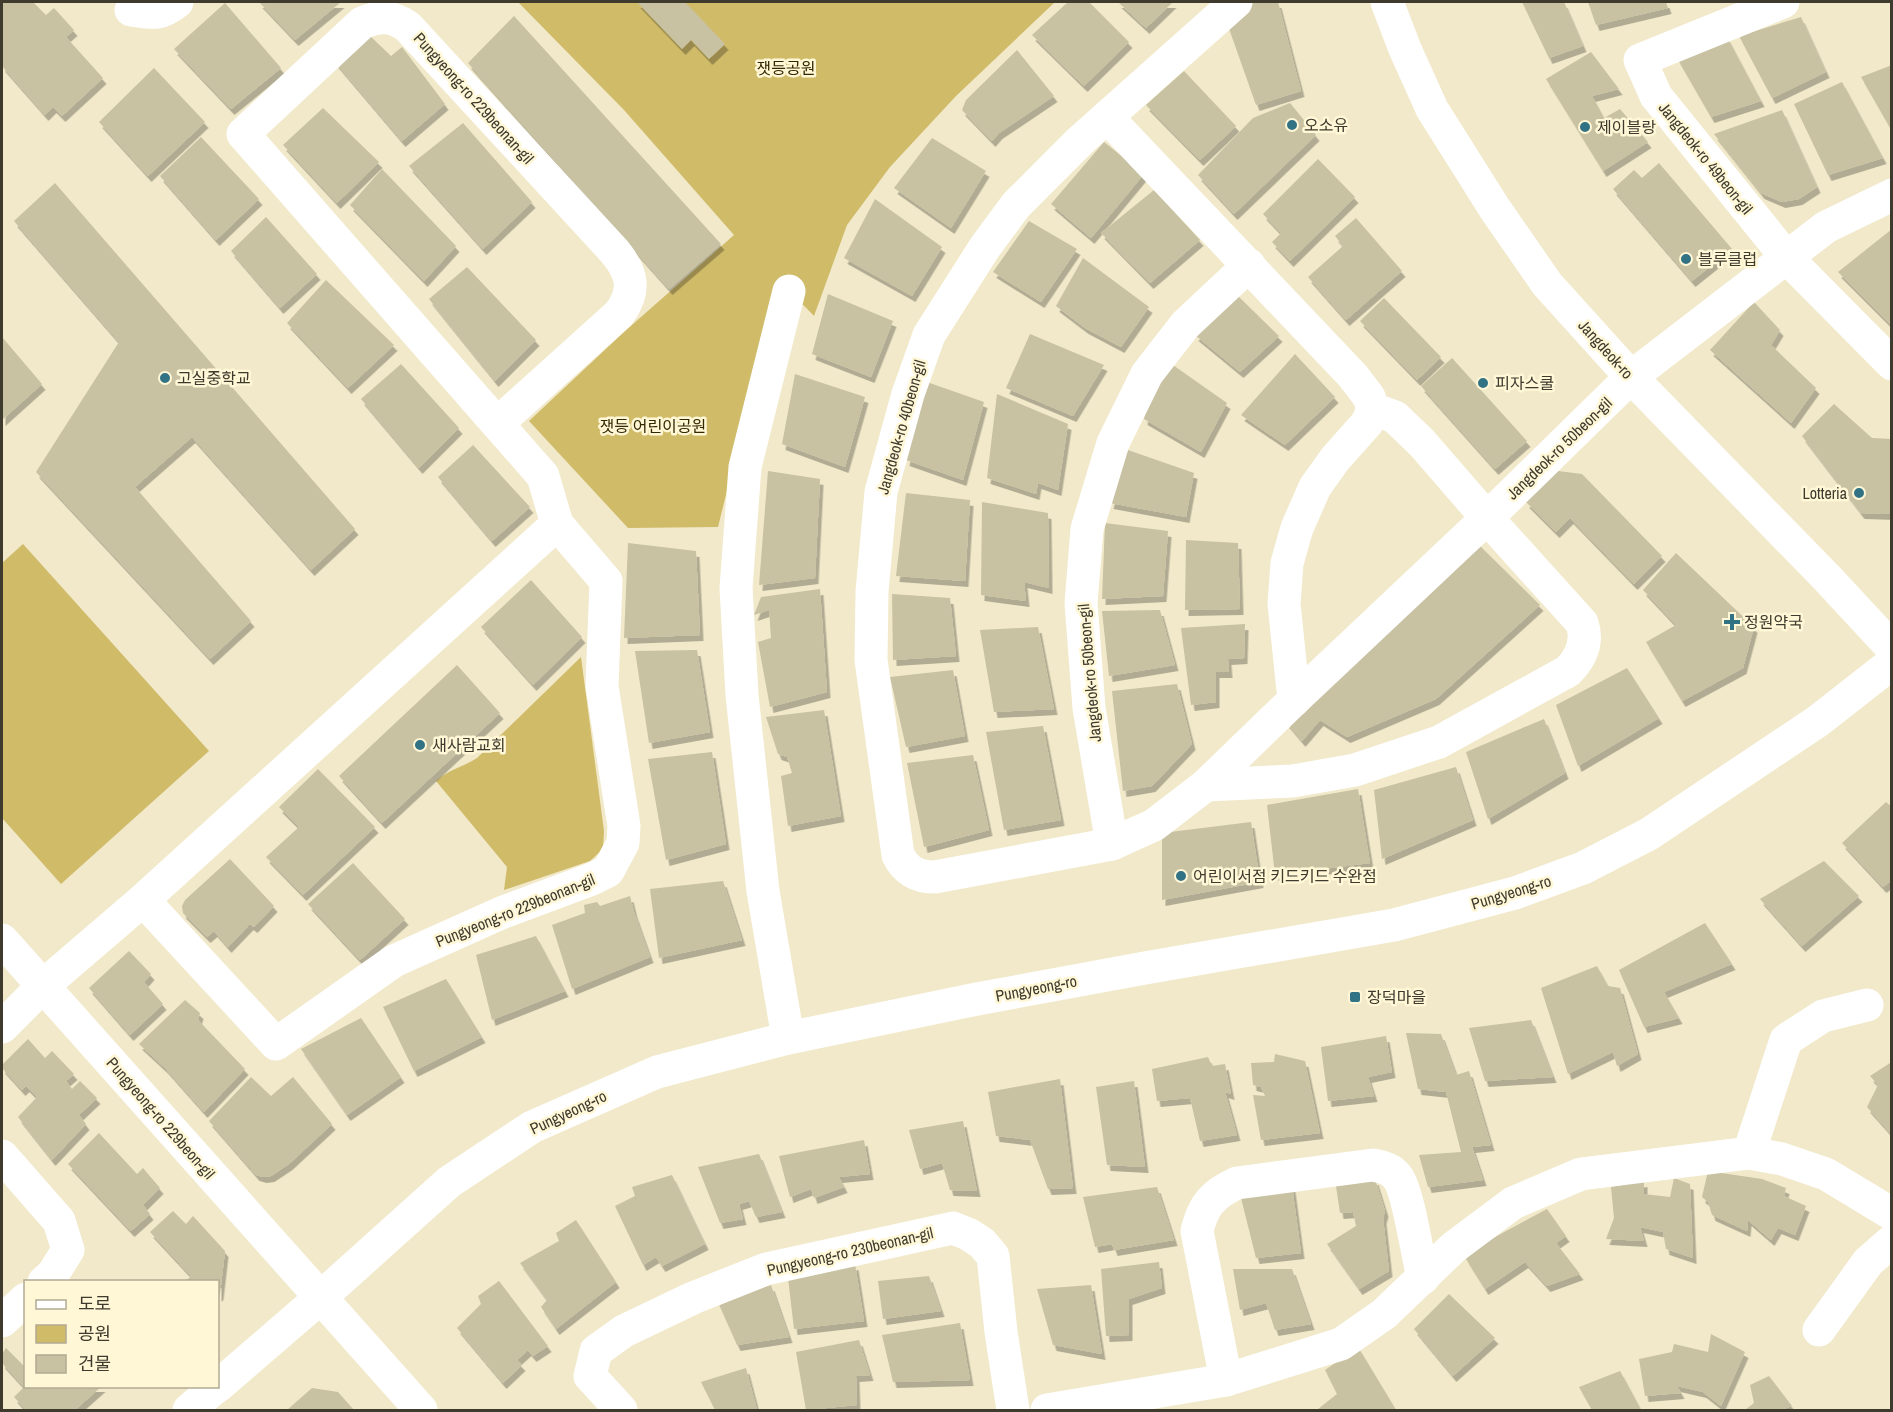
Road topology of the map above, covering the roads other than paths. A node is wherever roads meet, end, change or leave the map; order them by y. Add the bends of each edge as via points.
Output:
1 (177, 2) edge
2 (1236, 2) edge
3 (1387, 2) edge
4 (1783, 2) edge
5 (131, 10) dead end
6 (1107, 117) junction
7 (1892, 195) edge
8 (1787, 258) junction
9 (1250, 266) junction
10 (789, 291) dead end
11 (1892, 364) edge
12 (1631, 377) junction
13 (1373, 409) junction
14 (498, 423) junction
15 (1487, 519) junction
16 (557, 524) junction
17 (1892, 648) edge
18 (1892, 663) edge
19 (1293, 699) junction
20 (1206, 785) junction
21 (1112, 844) junction
22 (908, 870) joint
23 (143, 900) junction
24 (2, 940) edge
25 (44, 985) junction
26 (1867, 1005) dead end
27 (2, 1027) edge
28 (788, 1038) junction
29 (1749, 1154) junction
30 (2, 1156) edge
31 (1892, 1214) edge
32 (1892, 1241) edge
33 (1423, 1278) junction
34 (45, 1280) edge
35 (320, 1298) junction
36 (24, 1301) edge
37 (2, 1321) edge
38 (1819, 1330) dead end
39 (1226, 1380) junction
40 (219, 1384) edge
41 (215, 1388) edge
42 (189, 1410) edge
43 (421, 1410) edge
44 (621, 1410) edge
45 (1013, 1410) edge
46 (1047, 1410) edge

1 - 5 street via 156,14
2 - 6 street, Jangdeok-ro 40beon-gil
3 - 12 street, Jangdeok-ro via 1432,110 1495,209 1547,284
4 - 8 street, Jangdeok-ro 49beon-gil via 1640,60 1656,96
6 - 9 street
6 - 22 street, Jangdeok-ro 40beon-gil via 1016,205 929,335 881,492 872,592 871,660 898,855
7 - 8 street via 1826,227
8 - 11 street, Jangdeok-ro 49beon-gil
8 - 12 street
9 - 13 street via 1357,381
9 - 21 street, Jangdeok-ro 50beon-gil via 1185,325 1147,374 1113,443 1087,530 1081,603 1089,708
10 - 28 street via 745,467 736,588 742,695 762,879
12 - 15 street, Jangdeok-ro 50beon-gil
12 - 17 street, Jangdeok-ro
13 - 15 street via 1395,417 1422,443
13 - 19 street via 1367,423 1315,487 1287,563 1284,604
14 - 14 street, Pungyeong-ro 229beonan-gil via 243,134 362,23 374,18 398,20 408,27 615,252 629,274 628,302 619,314
14 - 16 street, Pungyeong-ro 229beonan-gil via 543,476
15 - 19 street, Jangdeok-ro 50beon-gil
15 - 20 street via 1582,622 1584,646 1568,671 1439,742 1355,770 1293,781
16 - 23 street
16 - 23 street, Pungyeong-ro 229beonan-gil via 606,581 602,686 624,826 623,843 608,871 394,961 276,1044
18 - 28 street, Pungyeong-ro via 1818,721 1649,834 1583,868 1515,893 1394,925 1145,968
19 - 20 street, Jangdeok-ro 50beon-gil
20 - 21 street, Jangdeok-ro 50beon-gil via 1154,825
21 - 22 street, Jangdeok-ro 50beon-gil via 935,877
23 - 25 street
24 - 25 street, Pungyeong-ro 229beon-gil
25 - 27 street
25 - 35 street, Pungyeong-ro 229beon-gil
26 - 29 street via 1823,1016 1786,1040
28 - 35 street, Pungyeong-ro via 657,1072 532,1127 449,1182
29 - 31 street via 1782,1159 1826,1174
29 - 33 street via 1581,1174 1513,1203 1454,1247
30 - 34 street via 59,1221 68,1250
32 - 38 street via 1868,1262
33 - 39 street via 1384,1314 1341,1344
33 - 39 street via 1402,1185 1391,1171 1382,1167 1237,1183 1222,1190 1209,1201 1197,1231
35 - 40 street, Pungyeong-ro
35 - 43 street, Pungyeong-ro 229beon-gil
36 - 37 street
39 - 46 street
41 - 42 street, Pungyeong-ro
44 - 45 street, Pungyeong-ro 230beonan-gil via 590,1376 596,1351 624,1331 766,1269 952,1228 982,1243 993,1257

